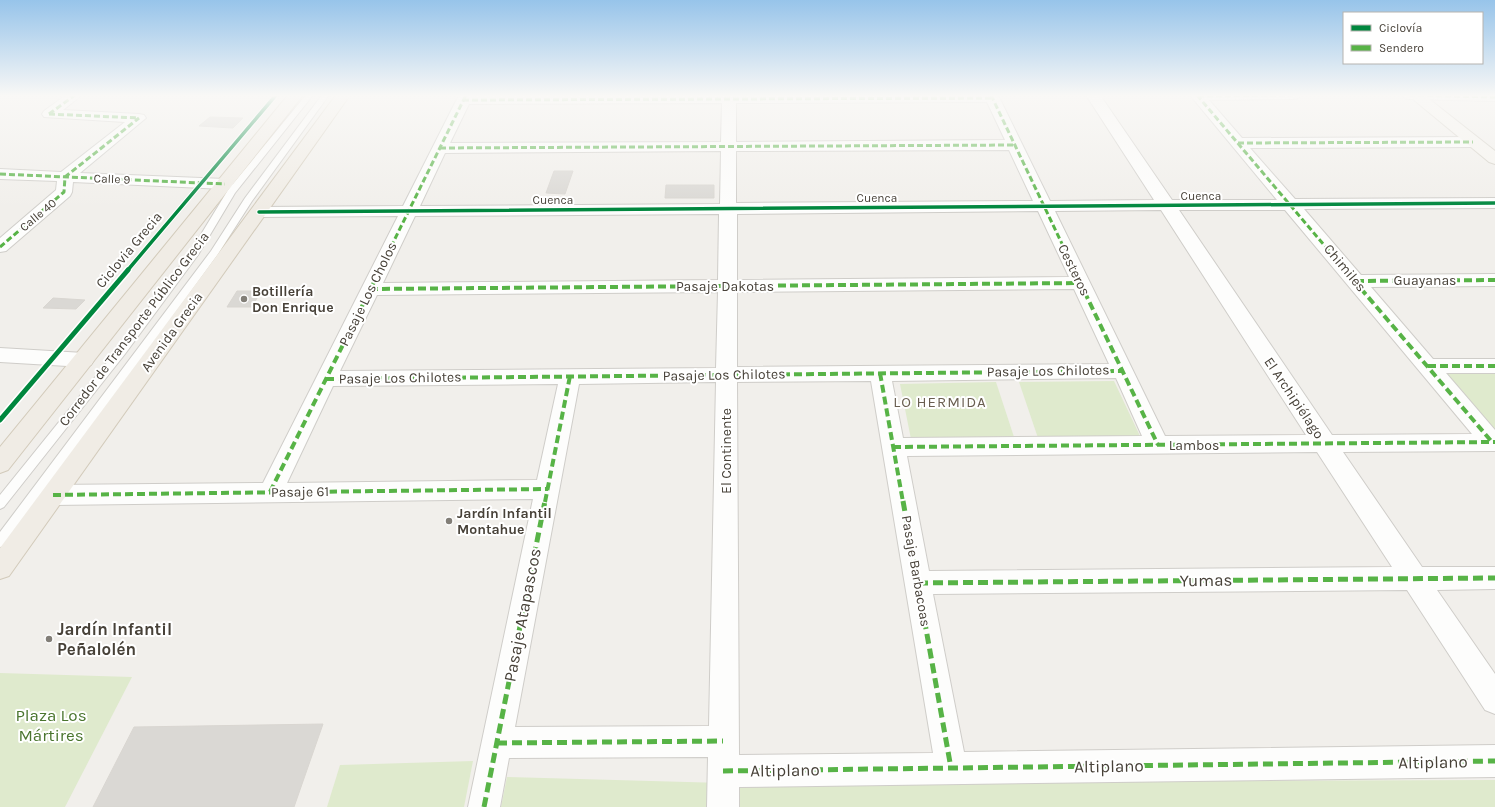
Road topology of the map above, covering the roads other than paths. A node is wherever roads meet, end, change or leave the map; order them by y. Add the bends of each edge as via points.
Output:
1 (122, 133) edge
2 (266, 133) edge
3 (279, 133) edge
4 (298, 133) edge
5 (316, 133) edge
6 (447, 133) edge
7 (728, 133) edge
8 (1009, 133) edge
9 (1118, 133) edge
10 (1229, 133) edge
11 (1461, 133) edge
12 (1473, 142) junction
13 (1238, 143) junction
14 (1015, 145) junction
15 (728, 146) junction
16 (440, 148) junction
17 (1495, 159) edge
18 (0, 174) edge
19 (64, 184) junction
20 (220, 190) junction
21 (1495, 204) edge
22 (1291, 205) junction
23 (1167, 206) junction
24 (1044, 207) junction
25 (728, 209) junction
26 (409, 211) junction
27 (259, 212) junction
28 (0, 247) edge
29 (1495, 280) edge
30 (1356, 281) junction
31 (1081, 283) junction
32 (727, 286) junction
33 (370, 289) junction
34 (0, 355) edge
35 (84, 360) junction
36 (1428, 366) junction
37 (1495, 366) edge
38 (1122, 370) junction
39 (880, 373) junction
40 (726, 375) junction
41 (570, 376) junction
42 (326, 379) junction
43 (1494, 442) edge
44 (1325, 444) junction
45 (1158, 445) junction
46 (894, 447) junction
47 (0, 464) edge
48 (548, 489) junction
49 (270, 492) junction
50 (53, 494) junction
51 (0, 504) edge
52 (0, 542) edge
53 (0, 568) edge
54 (1414, 578) junction
55 (1495, 578) edge
56 (918, 583) junction
57 (1495, 700) edge
58 (724, 741) junction
59 (497, 743) junction
60 (1495, 761) edge
61 (951, 768) junction
62 (723, 771) junction
63 (484, 807) edge
64 (723, 807) edge

1 - 19 street, Calle 40
2 - 20 main road
3 - 51 lane, Corredor de Transporte Público Grecia via 231,192 193,255
4 - 52 lane, Corredor de Transporte Público Grecia via 248,200 215,252
5 - 27 main road, Avenida Grecia
6 - 16 street, Pasaje Los Cholos
7 - 15 street, El Continente
8 - 14 street, Cesteros
9 - 23 street, El Archipiélago
10 - 13 street, Chimiles
11 - 12 street
12 - 13 street
12 - 17 street
13 - 22 street, Chimiles
14 - 15 street
14 - 24 street, Cesteros
15 - 16 street
15 - 25 street, El Continente
16 - 26 street, Pasaje Los Cholos
18 - 19 street, Calle 9
19 - 20 street, Calle 9
19 - 28 street, Calle 40
20 - 35 main road
21 - 22 street, Cuenca
22 - 23 street, Cuenca
22 - 30 street, Chimiles
23 - 24 street, Cuenca
23 - 44 street, El Archipiélago
24 - 25 street, Cuenca
24 - 31 street, Cesteros
25 - 26 street, Cuenca
25 - 32 street, El Continente
26 - 27 street, Cuenca
26 - 33 street, Pasaje Los Cholos
27 - 50 main road, Avenida Grecia
29 - 30 street, Guayanas
30 - 36 street, Chimiles
31 - 32 street, Pasaje Dakotas
31 - 38 street, Cesteros
32 - 33 street, Pasaje Dakotas
32 - 40 street, El Continente
33 - 42 street, Pasaje Los Cholos
34 - 35 street
35 - 47 main road
36 - 37 street
36 - 43 street, Chimiles
38 - 39 street, Pasaje Los Chilotes
38 - 45 street, Cesteros
39 - 40 street, Pasaje Los Chilotes
39 - 46 street, Pasaje Barbacoas
40 - 41 street, Pasaje Los Chilotes
40 - 58 street, El Continente
41 - 42 street, Pasaje Los Chilotes
41 - 48 street, Pasaje Atapascos
42 - 49 street, Pasaje Los Cholos
43 - 44 street, Lambos
44 - 45 street, Lambos
44 - 54 street, El Archipiélago
45 - 46 street, Lambos
46 - 56 street, Pasaje Barbacoas
48 - 49 street, Pasaje 61
48 - 59 street, Pasaje Atapascos
49 - 50 street, Pasaje 61
50 - 53 main road, Avenida Grecia
54 - 55 street, Yumas
54 - 56 street, Yumas
54 - 57 street, El Archipiélago
56 - 61 street, Pasaje Barbacoas
58 - 59 street
58 - 62 street, El Continente
59 - 63 street, Pasaje Atapascos
60 - 61 street, Altiplano
61 - 62 street, Altiplano
62 - 64 street, El Continente

